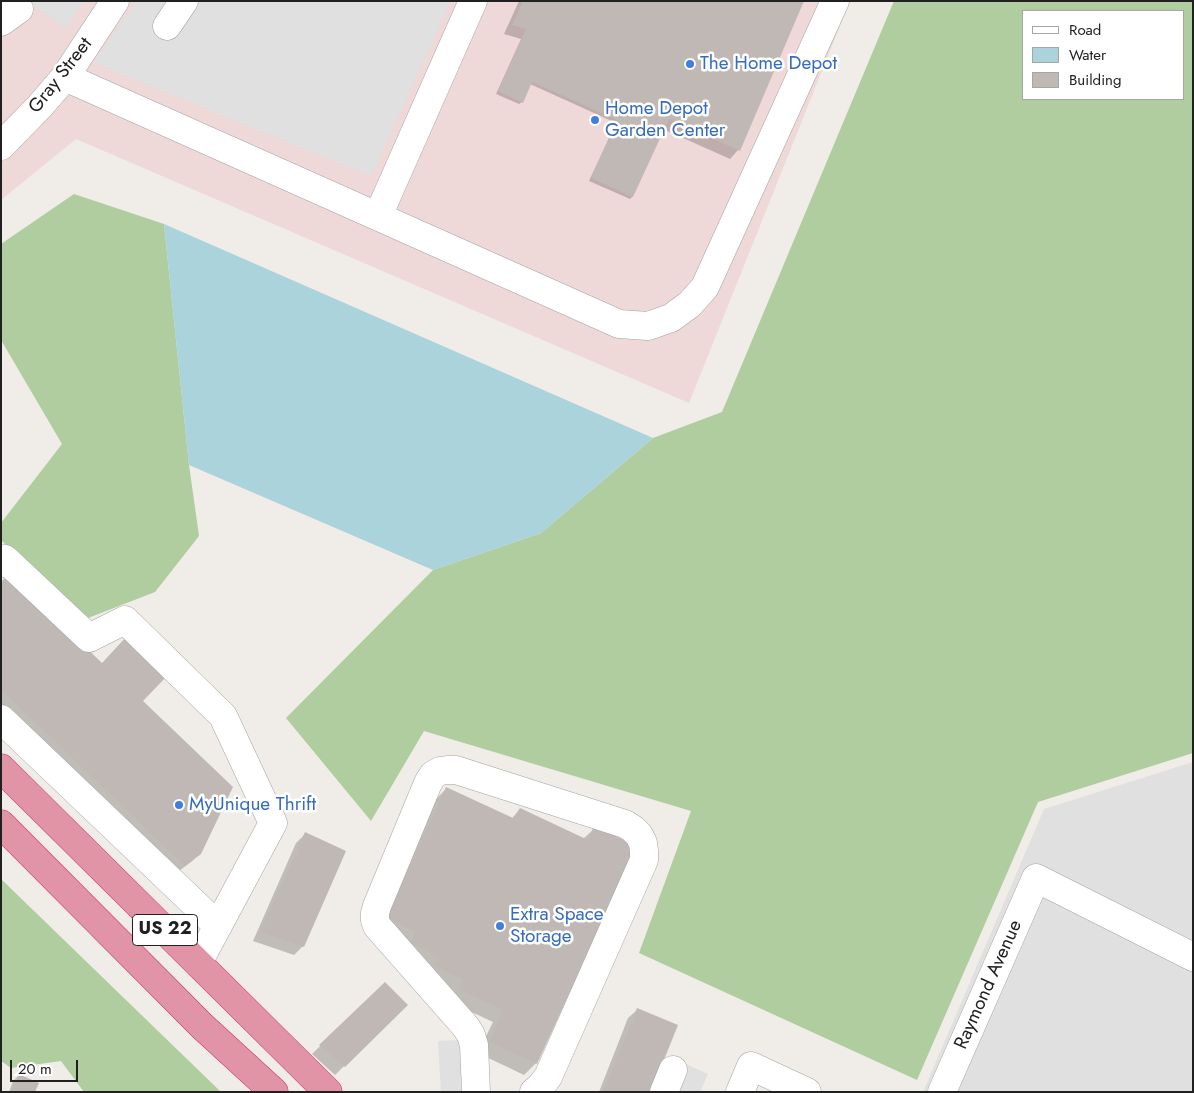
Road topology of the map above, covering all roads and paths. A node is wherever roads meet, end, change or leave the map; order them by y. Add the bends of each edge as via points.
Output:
1 (8, 1) edge
2 (115, 1) edge
3 (184, 1) edge
4 (473, 1) edge
5 (836, 1) edge
6 (1, 22) edge
7 (167, 26) dead end
8 (65, 77) junction
9 (1, 146) edge
10 (378, 216) junction
11 (1, 563) edge
12 (1, 719) edge
13 (1, 768) edge
14 (1, 824) edge
15 (116, 828) junction
16 (96, 862) junction
17 (218, 926) junction
18 (1193, 957) edge
19 (198, 963) junction
20 (202, 1026) junction
21 (255, 1092) edge
22 (274, 1092) edge
23 (328, 1092) edge
24 (476, 1092) edge
25 (534, 1092) edge
26 (740, 1092) edge
27 (807, 1092) edge
28 (942, 1092) edge

1 - 6 lane via 19,9
2 - 8 lane, Gray Street
3 - 7 lane
4 - 10 lane
5 - 10 lane via 705,287 671,318 648,326 619,324
8 - 9 lane, Gray Street
8 - 10 lane
11 - 17 lane via 5,560 89,638 125,620 223,716 273,823
12 - 15 lane
13 - 16 highway, US 22
14 - 20 highway, US 22
15 - 16 lane
15 - 17 lane
16 - 19 highway, US 22
17 - 19 lane
18 - 28 lane, Raymond Avenue via 1036,878
19 - 23 highway, US 22
20 - 21 highway
20 - 22 highway, US 22
24 - 25 lane via 471,1035 375,920 377,906 428,783 440,771 447,770 456,770 625,824 639,835 643,843 644,860 548,1077
26 - 27 lane via 751,1066

